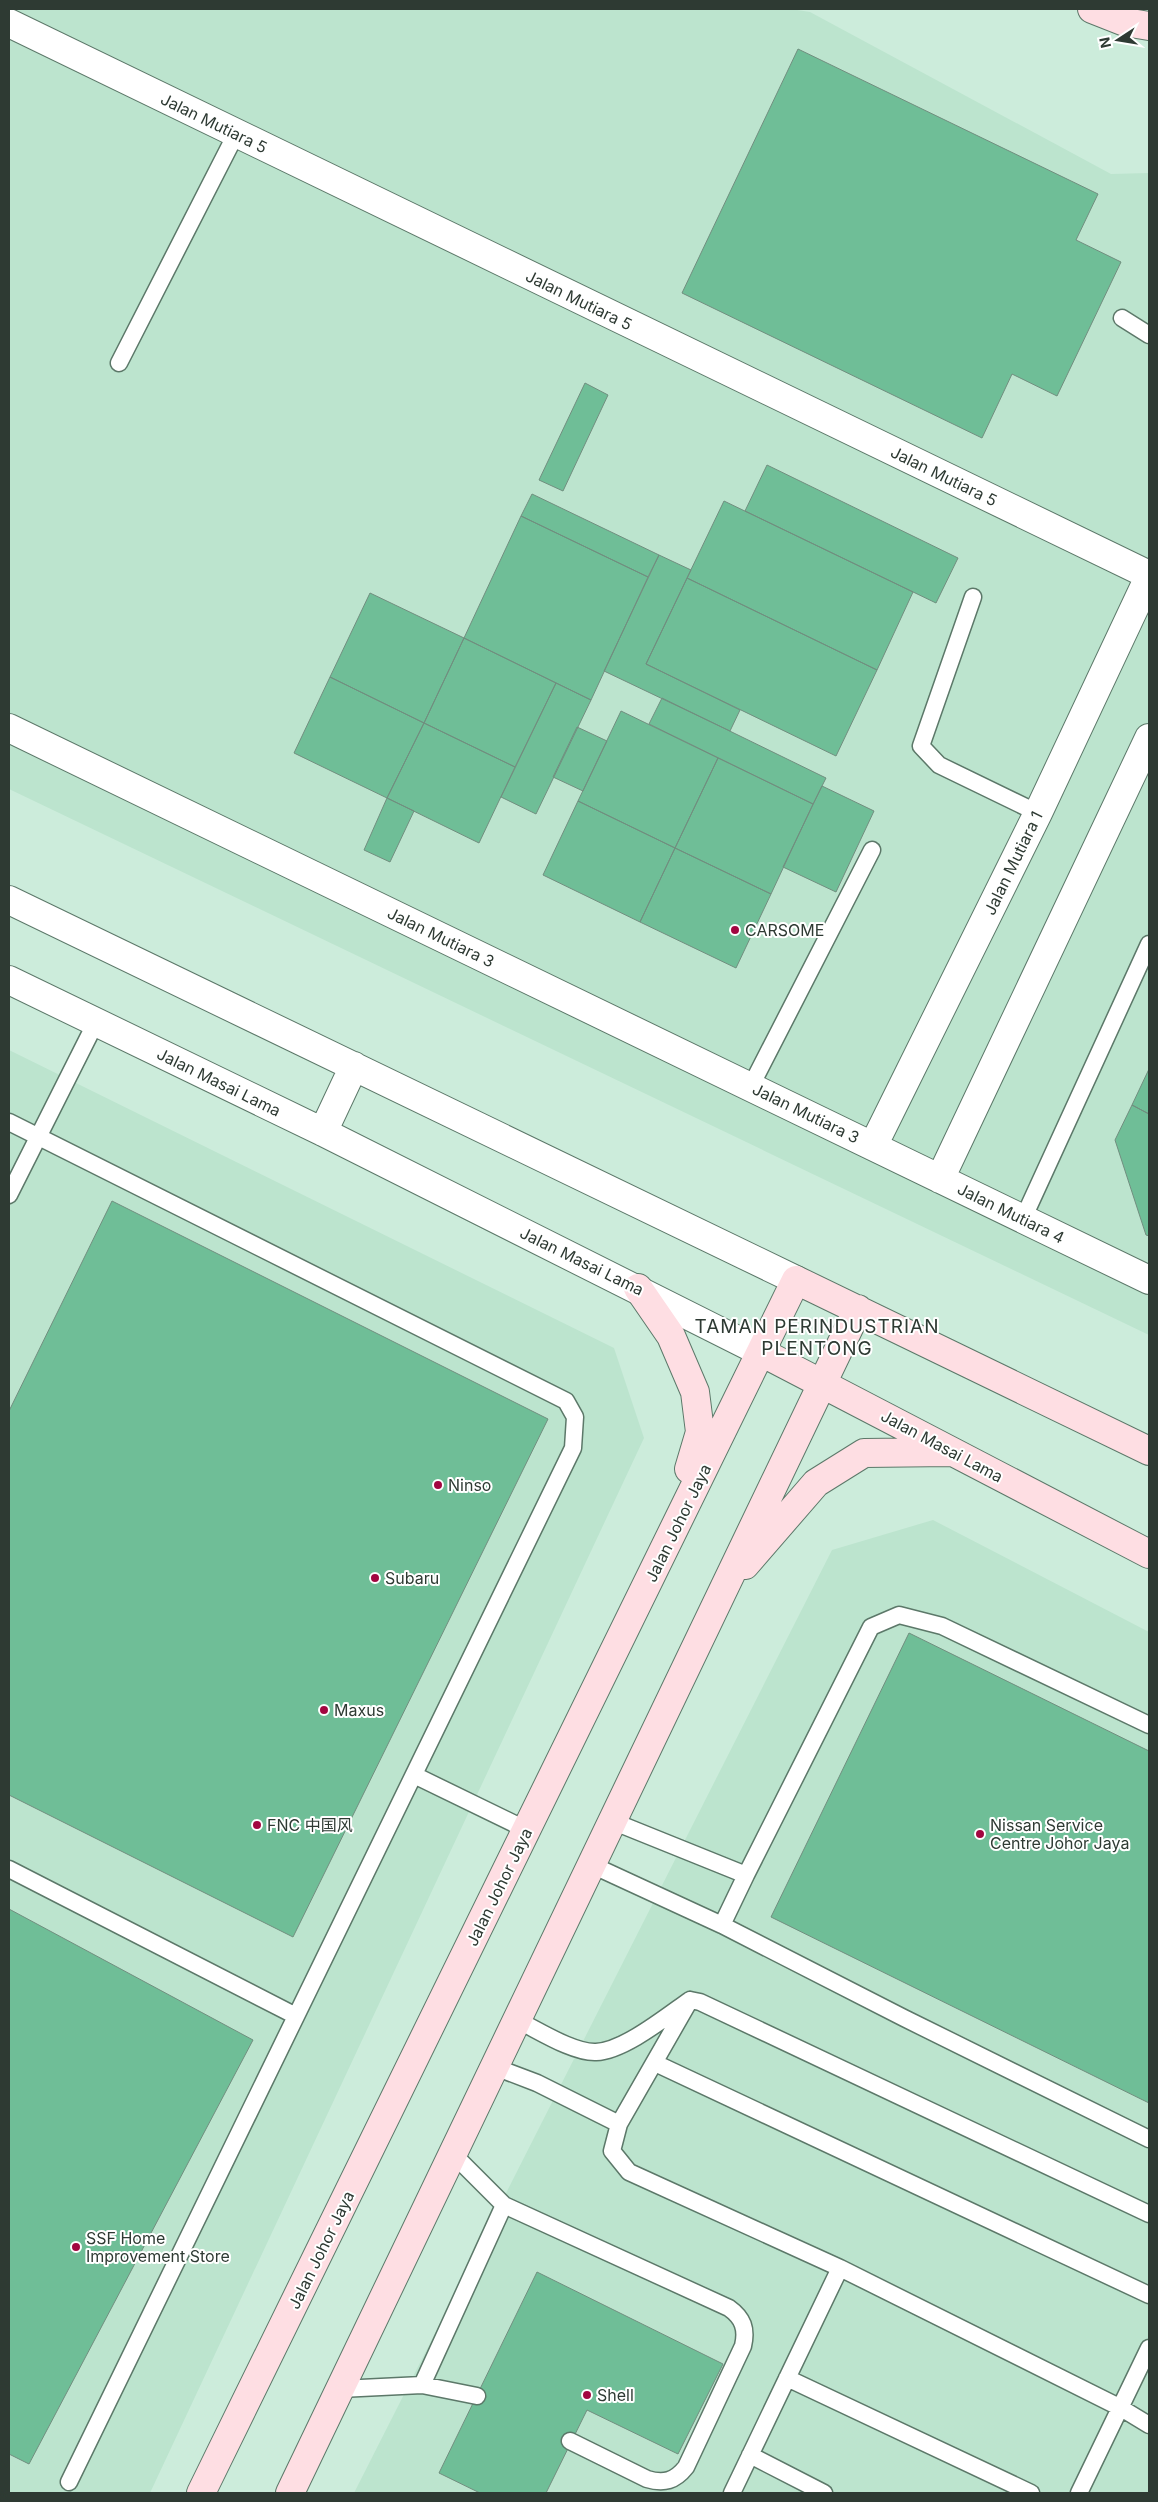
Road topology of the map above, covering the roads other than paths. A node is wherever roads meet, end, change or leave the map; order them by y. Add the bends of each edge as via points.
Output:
1 (1092, 9) edge
2 (9, 24) edge
3 (1149, 26) edge
4 (236, 134) junction
5 (1122, 318) dead end
6 (1149, 335) edge
7 (120, 363) dead end
8 (1149, 576) edge
9 (973, 597) dead end
10 (9, 728) edge
11 (1149, 738) edge
12 (1038, 813) junction
13 (872, 850) dead end
14 (9, 900) edge
15 (1149, 944) edge
16 (9, 980) edge
17 (96, 1022) junction
18 (354, 1066) junction
19 (751, 1086) junction
20 (9, 1122) edge
21 (323, 1132) junction
22 (39, 1136) junction
23 (873, 1146) junction
24 (940, 1179) junction
25 (9, 1195) edge
26 (1023, 1219) junction
27 (796, 1280) junction
28 (1149, 1280) edge
29 (638, 1288) junction
30 (858, 1309) junction
31 (761, 1352) junction
32 (822, 1383) junction
33 (1149, 1451) edge
34 (954, 1452) junction
35 (1149, 1554) edge
36 (661, 1556) junction
37 (722, 1593) junction
38 (1149, 1725) edge
39 (414, 1774) junction
40 (612, 1822) junction
41 (527, 1830) junction
42 (592, 1865) junction
43 (9, 1869) edge
44 (746, 1875) junction
45 (722, 1925) junction
46 (690, 2000) junction
47 (296, 2016) junction
48 (517, 2020) junction
49 (655, 2063) junction
50 (495, 2067) junction
51 (620, 2124) junction
52 (1149, 2139) edge
53 (453, 2154) junction
54 (504, 2205) junction
55 (1149, 2214) edge
56 (840, 2268) junction
57 (1149, 2295) edge
58 (1149, 2348) edge
59 (787, 2378) junction
60 (422, 2385) junction
61 (340, 2389) junction
62 (477, 2396) dead end
63 (1121, 2408) junction
64 (1149, 2425) edge
65 (570, 2441) dead end
66 (750, 2456) junction
67 (69, 2482) dead end
68 (201, 2493) edge
69 (290, 2493) edge
70 (732, 2493) edge
71 (824, 2493) edge
72 (1030, 2493) edge
73 (1079, 2493) edge

1 - 3 main road via 1125,22
2 - 4 street, Jalan Mutiara 5
4 - 7 lane
4 - 8 street, Jalan Mutiara 5
5 - 6 lane
8 - 12 street, Jalan Mutiara 1
9 - 12 lane via 921,746 939,765
10 - 19 street, Jalan Mutiara 3
11 - 24 street
12 - 23 street, Jalan Mutiara 1
13 - 19 lane
14 - 18 street
15 - 26 lane
16 - 17 street, Jalan Masai Lama
17 - 21 street, Jalan Masai Lama
17 - 22 lane
18 - 21 street
18 - 27 street
19 - 23 street, Jalan Mutiara 3
20 - 22 lane
21 - 29 street, Jalan Masai Lama
22 - 25 lane
22 - 39 lane via 566,1401 575,1417 573,1448
23 - 24 street, Jalan Mutiara 4
24 - 26 street, Jalan Mutiara 4
26 - 28 street, Jalan Mutiara 4
27 - 30 main road
27 - 31 main road, Jalan Johor Jaya
29 - 31 street, Jalan Masai Lama
29 - 36 main road via 671,1336 695,1392 700,1432
30 - 32 main road
30 - 33 main road
31 - 32 main road, Jalan Masai Lama
31 - 36 main road, Jalan Johor Jaya
32 - 34 main road, Jalan Masai Lama
32 - 37 main road
34 - 35 main road, Jalan Masai Lama
34 - 37 main road via 864,1453 816,1483
36 - 41 main road, Jalan Johor Jaya
37 - 40 main road
38 - 44 lane via 942,1626 899,1615 872,1626
39 - 41 lane
39 - 47 lane
40 - 42 main road
40 - 44 lane
41 - 68 main road, Jalan Johor Jaya
42 - 45 lane
42 - 48 main road
43 - 47 lane
44 - 45 lane
45 - 52 lane
46 - 48 lane via 651,2028 620,2045 596,2052 572,2046
46 - 49 lane
46 - 55 lane via 709,2005
47 - 67 lane
48 - 50 main road
49 - 51 lane
49 - 57 lane
50 - 51 lane via 537,2083
50 - 53 main road
51 - 56 lane via 612,2150 629,2172
53 - 54 lane
53 - 61 main road
54 - 60 lane
54 - 65 lane via 729,2308 744,2324 743,2346 679,2475 669,2481 647,2479
56 - 59 lane
56 - 63 lane
58 - 63 lane
59 - 66 lane
59 - 72 lane
60 - 61 lane
60 - 62 lane
61 - 69 main road
63 - 64 lane
63 - 73 lane
66 - 70 lane
66 - 71 lane

